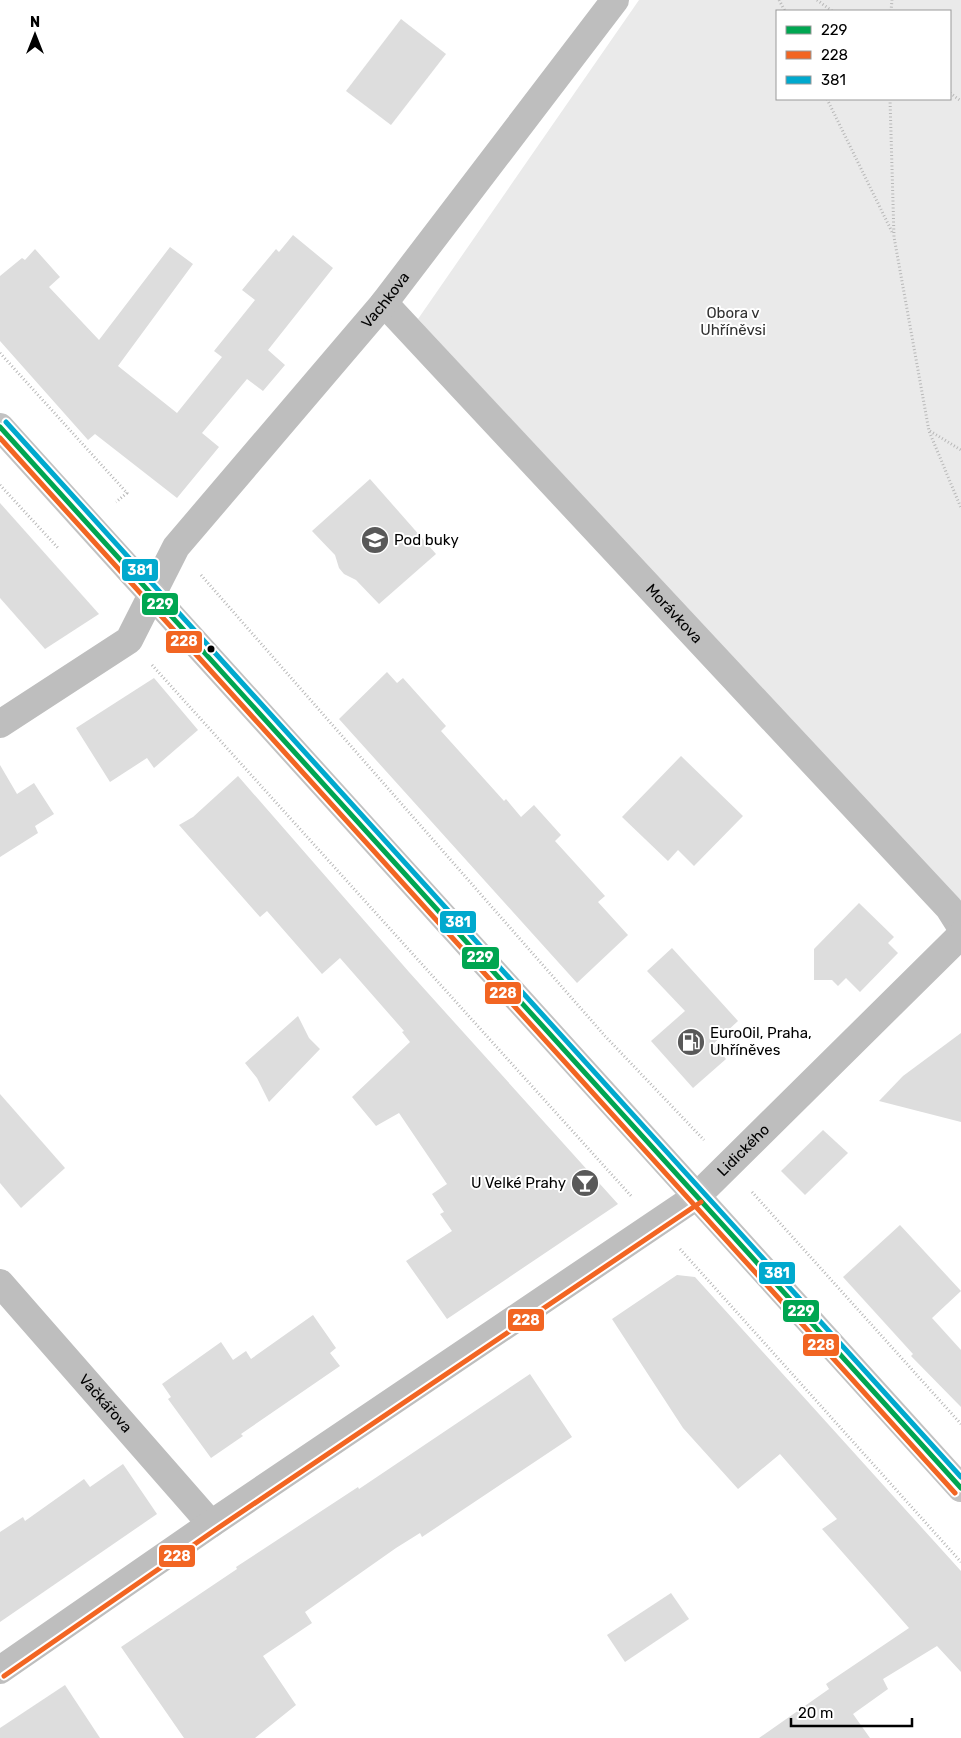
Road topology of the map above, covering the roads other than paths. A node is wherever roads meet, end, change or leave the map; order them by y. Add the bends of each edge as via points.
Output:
1 (615, 0) edge
2 (384, 303) junction
3 (0, 427) edge
4 (153, 595) junction
5 (0, 724) edge
6 (961, 927) edge
7 (961, 934) edge
8 (697, 1196) junction
9 (0, 1283) edge
10 (961, 1488) edge
11 (211, 1524) junction
12 (0, 1670) edge

1 - 2 street, Vachkova
2 - 4 street, Vachkova via 176,548
2 - 6 street, Morávkova via 949,908
3 - 4 main road
4 - 5 street, Vachkova via 129,640
4 - 8 main road
7 - 8 street, Lidického
8 - 10 main road
8 - 11 street, Lidického
9 - 11 street, Vačkářova
11 - 12 street, Lidického

